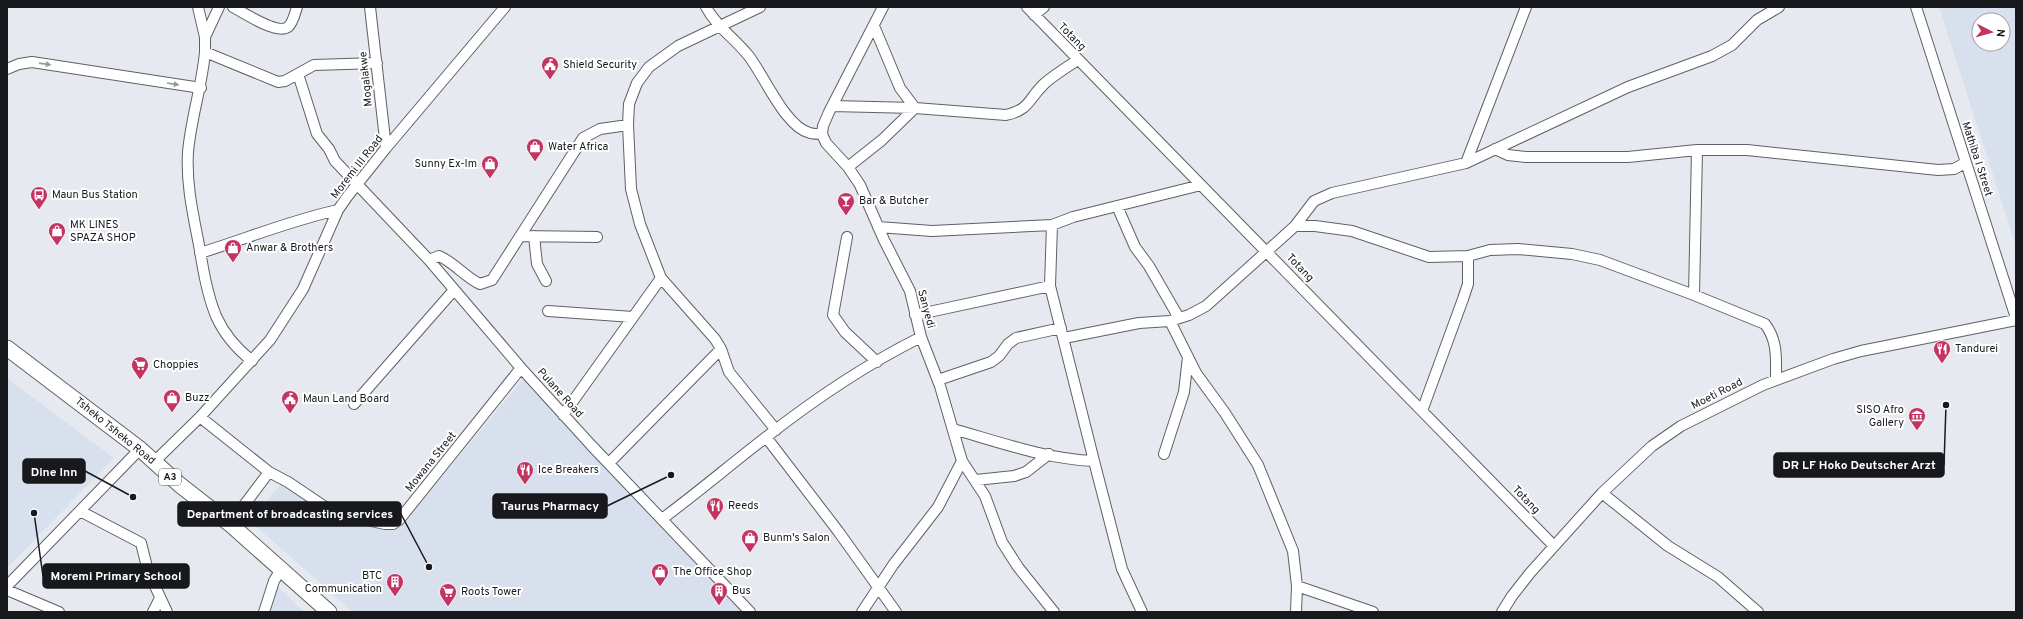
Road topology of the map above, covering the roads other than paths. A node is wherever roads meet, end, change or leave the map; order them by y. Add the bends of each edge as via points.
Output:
1 (198, 7) edge
2 (219, 7) edge
3 (233, 7) edge
4 (297, 7) edge
5 (370, 7) edge
6 (506, 7) edge
7 (706, 7) edge
8 (760, 7) edge
9 (883, 7) edge
10 (1044, 7) edge
11 (1526, 7) edge
12 (1916, 7) edge
13 (1776, 8) edge
14 (1030, 11) edge
15 (720, 26) junction
16 (874, 26) junction
17 (205, 37) junction
18 (206, 52) junction
19 (1078, 60) junction
20 (377, 63) junction
21 (7, 68) edge
22 (298, 74) junction
23 (200, 88) junction
24 (832, 106) junction
25 (915, 108) junction
26 (628, 125) junction
27 (822, 134) junction
28 (386, 148) junction
29 (1495, 149) junction
30 (1697, 150) junction
31 (1466, 163) junction
32 (1965, 163) junction
33 (848, 167) junction
34 (358, 185) junction
35 (1201, 185) junction
36 (1117, 206) junction
37 (338, 210) junction
38 (1052, 225) junction
39 (1295, 226) junction
40 (878, 227) junction
41 (520, 236) junction
42 (534, 236) junction
43 (597, 237) dead end
44 (847, 237) dead end
45 (1267, 251) junction
46 (200, 253) junction
47 (1468, 256) junction
48 (429, 260) junction
49 (661, 278) junction
50 (546, 281) dead end
51 (1050, 286) junction
52 (454, 290) junction
53 (1694, 295) junction
54 (548, 311) dead end
55 (915, 315) junction
56 (634, 317) junction
57 (2016, 319) edge
58 (1175, 320) junction
59 (1062, 333) junction
60 (921, 337) junction
61 (7, 348) edge
62 (721, 349) junction
63 (1188, 357) junction
64 (252, 361) junction
65 (877, 362) junction
66 (521, 368) junction
67 (1776, 379) junction
68 (938, 380) junction
69 (354, 404) dead end
70 (1422, 411) junction
71 (564, 415) junction
72 (200, 417) junction
73 (953, 429) junction
74 (776, 430) junction
75 (766, 437) junction
76 (140, 449) junction
77 (1049, 454) junction
78 (1164, 454) dead end
79 (962, 460) junction
80 (1094, 461) junction
81 (153, 463) junction
82 (609, 464) junction
83 (269, 472) junction
84 (976, 480) junction
85 (1602, 493) junction
86 (80, 511) junction
87 (662, 519) junction
88 (230, 524) junction
89 (1554, 546) junction
90 (281, 569) junction
91 (7, 586) edge
92 (1297, 586) junction
93 (878, 588) junction
94 (7, 590) edge
95 (160, 598) junction
96 (59, 612) edge
97 (153, 612) edge
98 (167, 612) edge
99 (264, 612) edge
100 (329, 612) edge
101 (750, 612) edge
102 (862, 612) edge
103 (896, 612) edge
104 (1054, 612) edge
105 (1142, 612) edge
106 (1296, 612) edge
107 (1373, 612) edge
108 (1502, 612) edge
109 (1758, 612) edge

1 - 17 street
2 - 17 street
3 - 4 street via 255,20 278,29 290,25
5 - 20 street, Mogalakwe
6 - 28 street, Moremi III Road
7 - 15 street
8 - 15 street
9 - 16 street
10 - 14 street
11 - 31 street
12 - 32 street, Mathiba I Street
13 - 29 street via 1757,20 1732,45 1712,56 1628,87
14 - 19 street, Totang
15 - 26 street via 678,46 649,67 637,83 629,104
15 - 27 street via 749,56 778,103 801,128 810,133
16 - 24 street
16 - 25 street via 900,88
17 - 18 street
18 - 22 street via 278,82
18 - 23 street
19 - 25 street via 1045,83 1020,112 1006,115
19 - 35 street, Totang
20 - 22 street via 314,65
20 - 28 street, Mogalakwe
21 -> 23 street via 32,62
22 - 34 street, Pulane Road via 317,134 335,161
23 - 46 street via 188,149 187,170
24 - 25 street
24 - 27 street via 822,126
25 - 33 street via 882,140
26 - 41 street via 600,129 583,138
26 - 49 street via 631,189 640,224
27 - 33 street, Sanyedi via 826,143
28 - 34 street, Moremi III Road
29 - 30 street via 1508,155 1526,157 1628,157
29 - 31 street
30 - 32 street via 1754,151 1938,170 1954,168
30 - 53 street
31 - 39 street via 1332,193 1314,201
32 - 57 street, Mathiba I Street
33 - 40 street, Sanyedi via 860,185
34 - 37 street, Moremi III Road
34 - 48 street, Pulane Road
35 - 36 street
35 - 45 street, Totang
36 - 38 street
36 - 58 street via 1135,247 1149,266
37 - 46 street
37 - 64 street, Moremi III Road via 314,268 293,306
38 - 40 street via 932,231
38 - 51 street
39 - 45 street
39 - 47 street via 1352,231 1430,257
40 - 55 street, Sanyedi via 910,291
41 - 42 street
41 - 48 street via 492,280 480,284 469,279 447,259 439,256
42 - 43 street
42 - 50 street via 537,264
44 - 65 street via 833,315 845,332
45 - 58 street via 1206,306
45 - 70 street, Totang
46 - 64 street via 217,316 226,334
47 - 53 street via 1490,250 1518,249 1572,254 1600,260
47 - 70 street via 1468,284
48 - 52 street, Pulane Road
49 - 56 street
49 - 62 street
51 - 55 street
51 - 59 street
52 - 66 street, Pulane Road
52 - 69 street
53 - 67 street via 1766,324 1775,341
54 - 56 street
55 - 60 street, Sanyedi
56 - 71 street
57 - 67 street, Moeti Road via 1861,352
58 - 59 street
58 - 63 street
59 - 68 street via 1016,338 991,362
59 - 80 street
60 - 65 street, Sanyedi
60 - 68 street
61 - 76 highway, Tsheko Tsheko Road / A3
62 - 74 street via 729,372
62 - 82 street
63 - 78 street via 1184,392
63 - 92 street via 1258,465 1293,551
64 - 72 street, Moremi III Road
65 - 74 street, Sanyedi via 830,391
66 - 71 street, Pulane Road
66 - 83 street, Mowana Street via 399,520 393,524 334,513
67 - 85 street, Moeti Road via 1666,435
68 - 73 street
70 - 89 street, Totang
71 - 82 street, Pulane Road
72 - 81 street, Moremi III Road
72 - 83 street, Mowana Street
73 - 77 street
73 - 79 street
74 - 75 street, Sanyedi
75 - 87 street, Sanyedi
75 - 93 street
76 - 81 highway, Tsheko Tsheko Road / A3
76 - 86 street
77 - 80 street
77 - 84 street via 1026,472 1014,476
79 - 84 street
79 - 93 street via 938,507
80 - 105 street via 1122,569
81 - 88 highway, Tsheko Tsheko Road / A3
82 - 87 street, Pulane Road
83 - 88 street
84 - 104 street via 985,496 1002,542 1018,567
85 - 89 street, Moeti Road
85 - 109 street via 1668,546 1718,577
86 - 91 street
86 - 95 street via 141,543 148,571
87 - 101 street, Pulane Road
88 - 90 highway, Tsheko Tsheko Road / A3
89 - 108 street, Moeti Road via 1512,596
90 - 99 street via 274,581
90 - 100 highway, Tsheko Tsheko Road / A3
92 - 106 street
92 - 107 street
93 - 102 street
93 - 103 street
94 - 96 street
95 - 97 street
95 - 98 street

